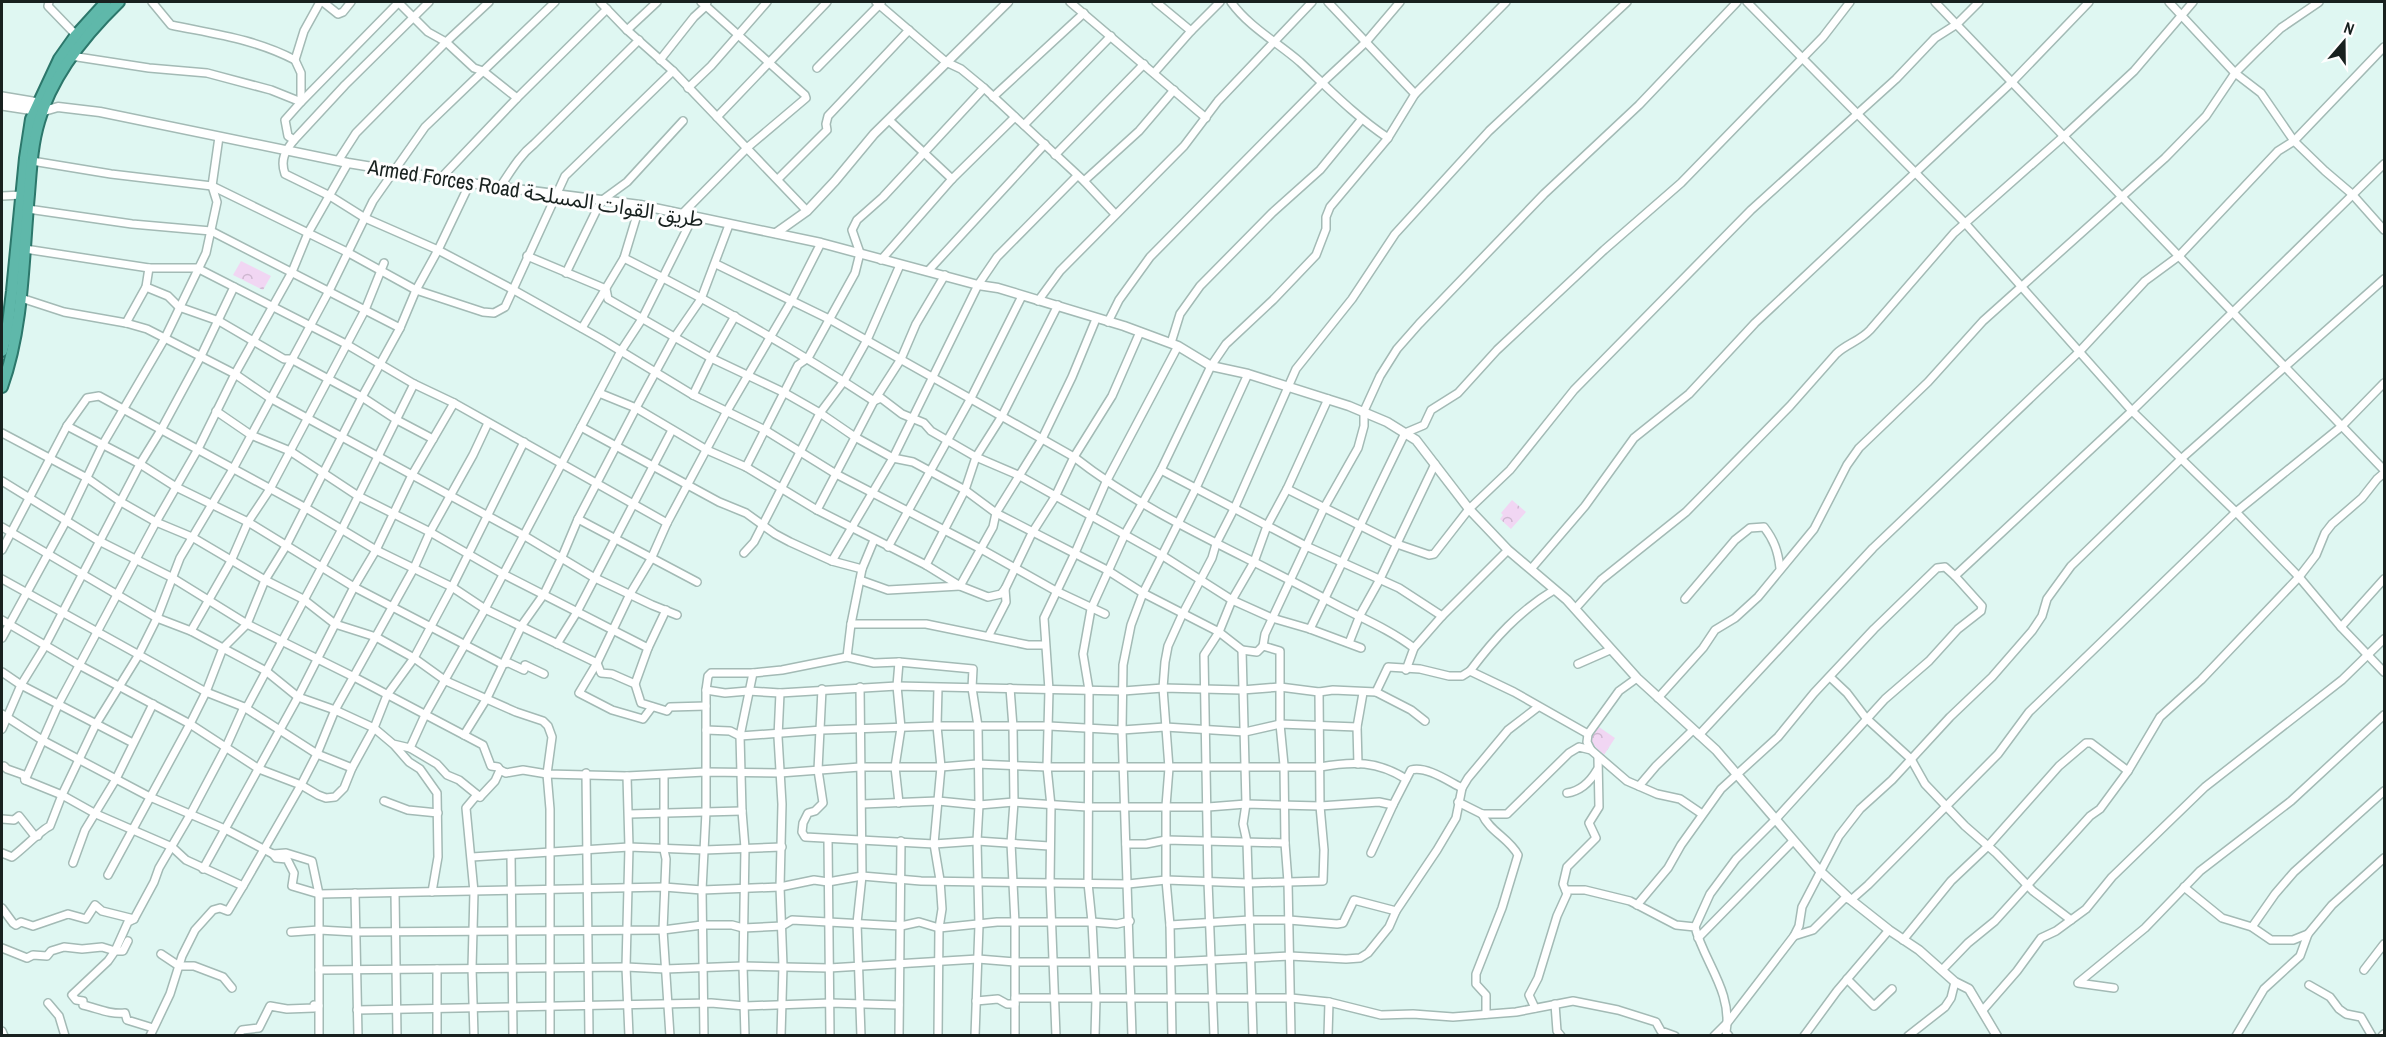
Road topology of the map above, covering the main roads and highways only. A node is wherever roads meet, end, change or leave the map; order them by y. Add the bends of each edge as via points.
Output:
1 (106, 2) edge
2 (119, 2) edge
3 (2, 97) edge
4 (2, 105) edge
5 (44, 107) junction
6 (12, 293) edge
7 (2, 351) edge
8 (2, 387) edge

1 - 5 highway via 58,59
2 - 5 highway via 72,56
3 - 5 main road
4 - 5 main road
5 - 6 highway via 32,161 26,249
5 - 6 highway via 31,119
6 - 7 highway
6 - 8 highway via 16,332

